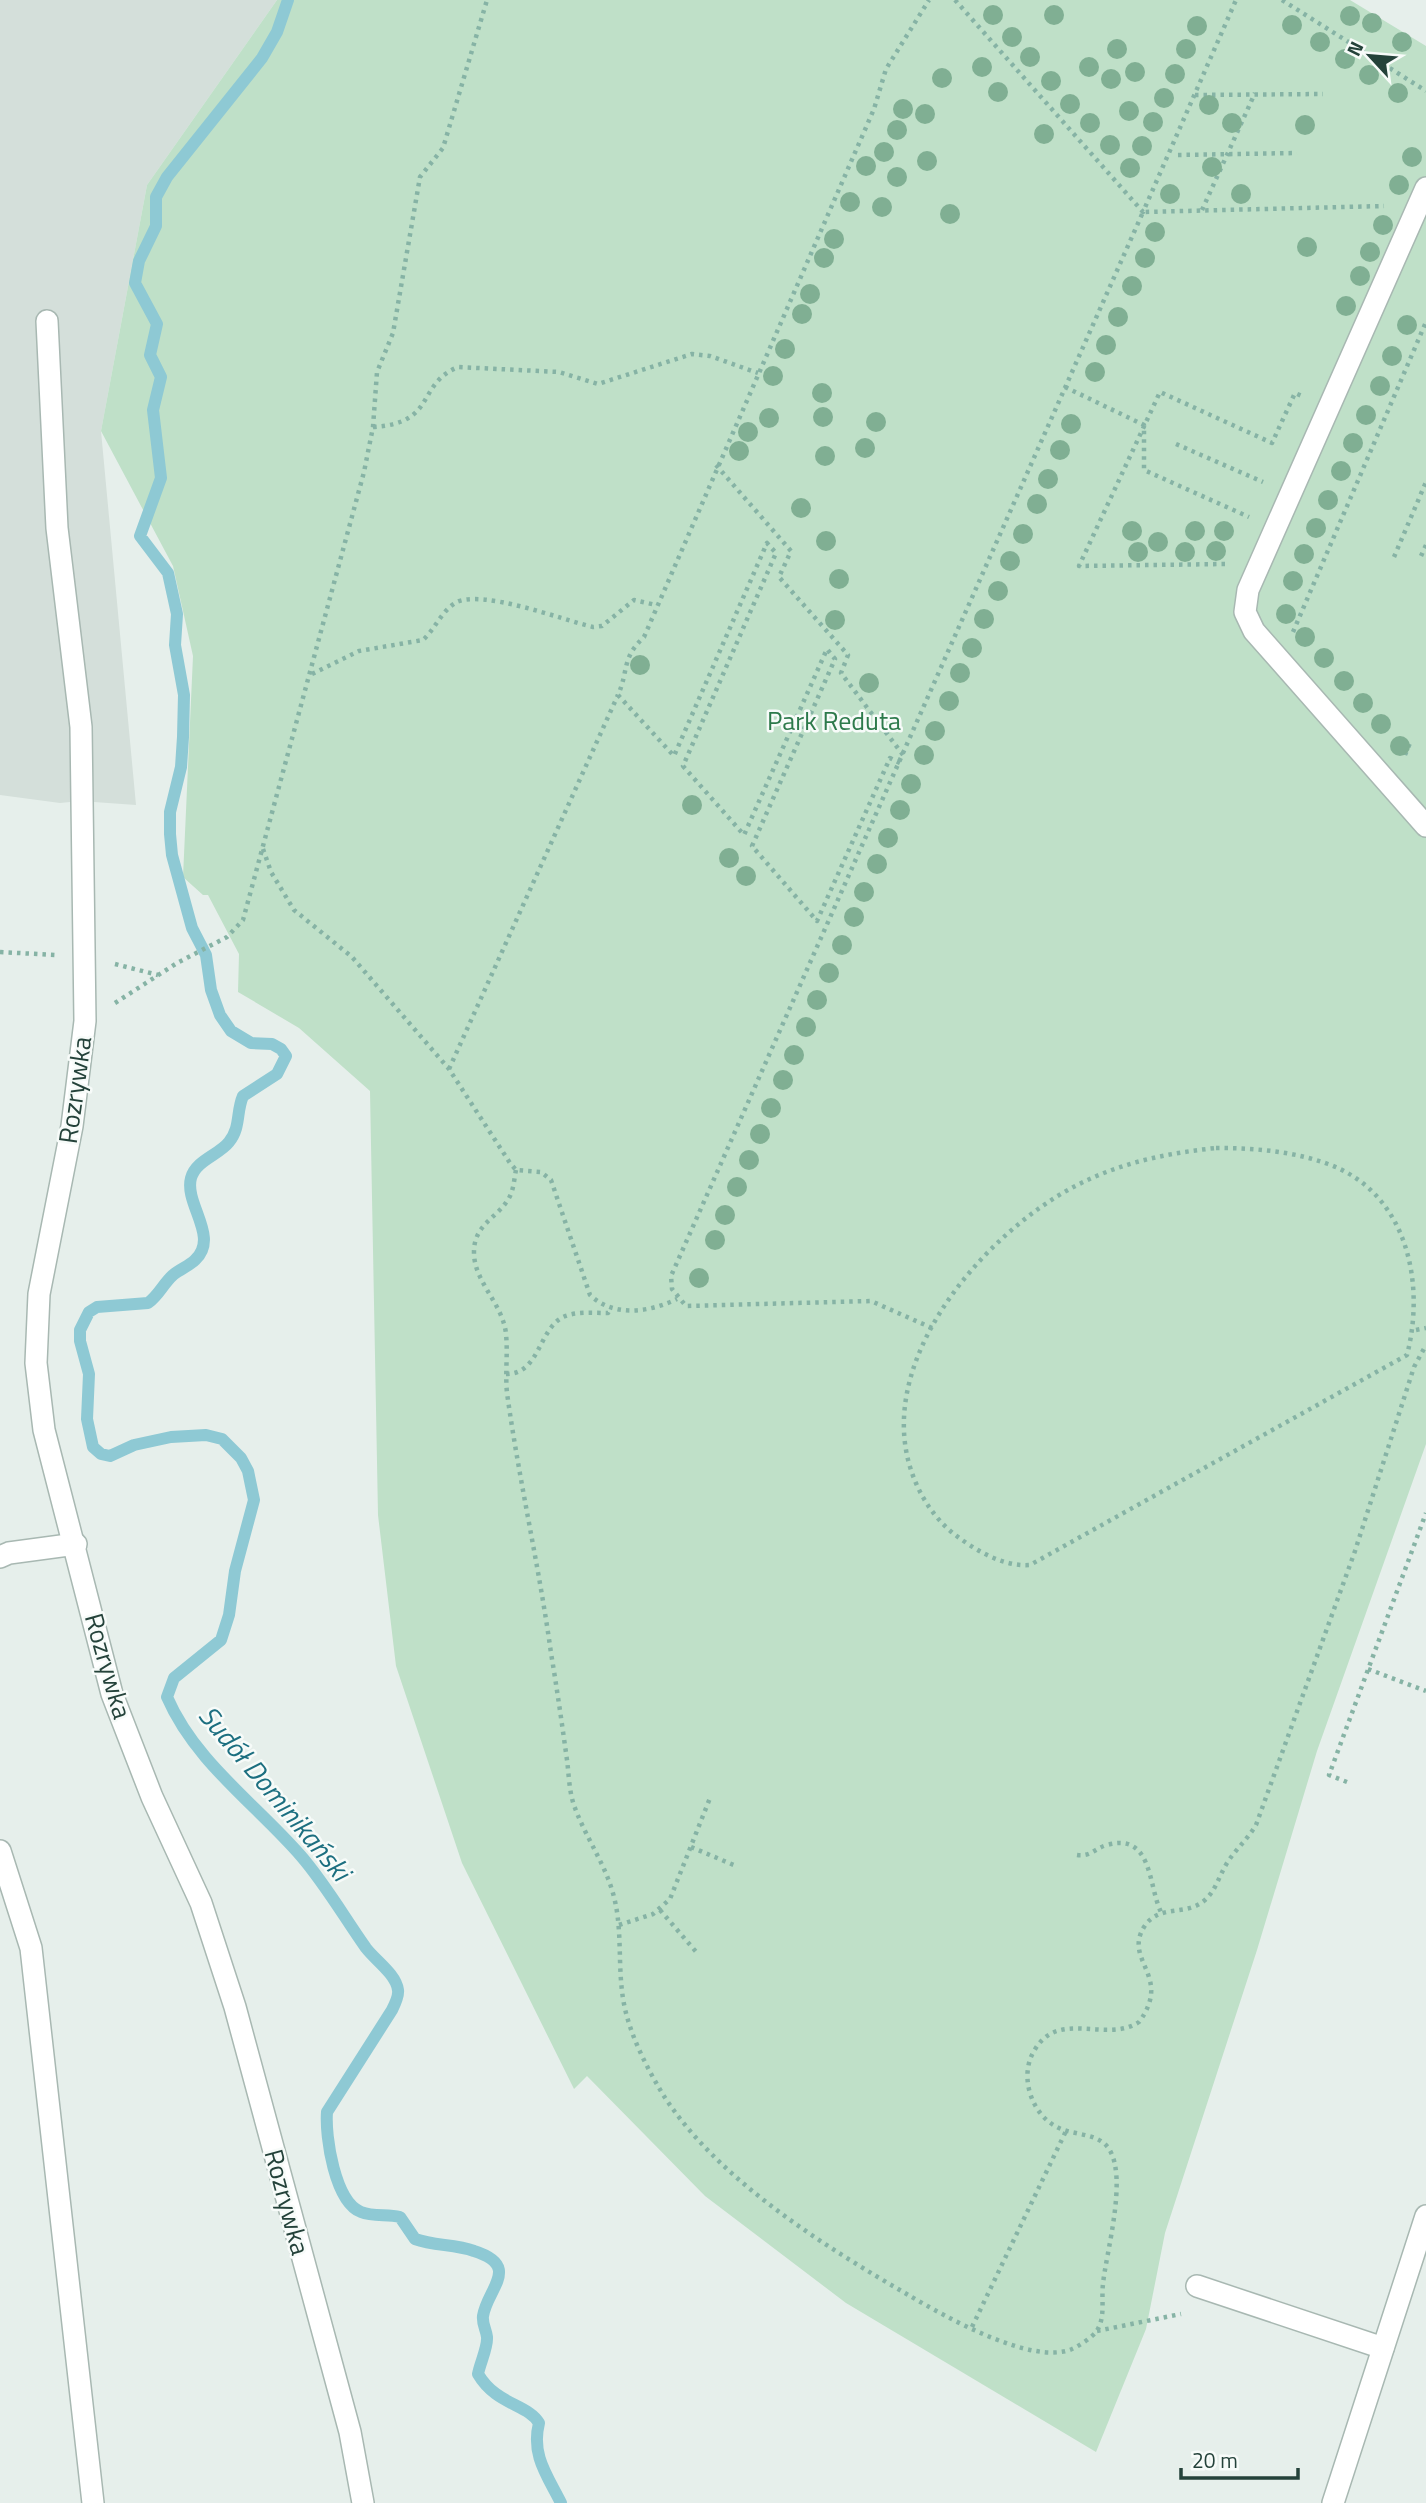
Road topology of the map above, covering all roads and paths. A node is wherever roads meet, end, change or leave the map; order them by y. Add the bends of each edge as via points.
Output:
1 (487, 0) edge
2 (929, 0) edge
3 (955, 0) edge
4 (1236, 0) edge
5 (1282, 0) edge
6 (1426, 91) edge
7 (1255, 93) junction
8 (1323, 94) dead end
9 (1195, 95) junction
10 (1297, 153) dead end
11 (1178, 155) dead end
12 (1227, 155) junction
13 (1422, 198) edge
14 (1202, 210) junction
15 (1143, 212) junction
16 (47, 321) dead end
17 (1426, 322) edge
18 (758, 373) junction
19 (1065, 387) junction
20 (1295, 393) dead end
21 (1144, 425) junction
22 (373, 427) junction
23 (1176, 444) dead end
24 (716, 465) junction
25 (1426, 482) edge
26 (1270, 485) dead end
27 (1251, 527) dead end
28 (782, 543) junction
29 (1426, 545) edge
30 (776, 554) junction
31 (1421, 556) dead end
32 (1394, 557) dead end
33 (1260, 565) junction
34 (656, 605) junction
35 (841, 647) junction
36 (835, 659) junction
37 (1281, 662) junction
38 (312, 674) junction
39 (618, 695) junction
40 (903, 755) junction
41 (900, 763) junction
42 (1426, 826) edge
43 (263, 849) junction
44 (0, 951) edge
45 (83, 957) junction
46 (159, 975) junction
47 (85, 1021) junction
48 (449, 1069) junction
49 (516, 1170) junction
50 (1419, 1269) dead end
51 (1420, 1283) dead end
52 (677, 1298) junction
53 (610, 1309) junction
54 (932, 1328) junction
55 (1426, 1328) edge
56 (1416, 1330) junction
57 (1426, 1345) edge
58 (506, 1374) junction
59 (1426, 1513) edge
60 (1425, 1521) edge
61 (76, 1544) junction
62 (0, 1557) edge
63 (1368, 1670) junction
64 (1426, 1691) edge
65 (1347, 1782) dead end
66 (710, 1798) dead end
67 (691, 1847) junction
68 (0, 1851) edge
69 (1077, 1855) dead end
70 (736, 1866) dead end
71 (660, 1910) junction
72 (1161, 1912) junction
73 (11, 1918) edge
74 (620, 1925) junction
75 (698, 1954) dead end
76 (1066, 2131) junction
77 (1426, 2216) edge
78 (1197, 2286) dead end
79 (1183, 2314) dead end
80 (972, 2327) junction
81 (1097, 2331) junction
82 (1384, 2348) junction
83 (93, 2503) edge
84 (363, 2503) edge
85 (1333, 2503) edge

1 - 22 path via 443,148 420,177 393,333 377,372
2 - 18 path via 886,69 874,109
3 - 15 path
4 - 9 path
5 - 6 path
7 - 8 path
7 - 9 path
7 - 12 path
9 - 15 path
10 - 12 path
11 - 12 path
12 - 14 path
13 - 14 path
13 - 33 street
14 - 15 path
15 - 19 path
16 - 45 street, Rozrywka via 57,528 81,727
17 - 37 path
18 - 22 path via 691,354 598,384 559,372 458,367 446,372 404,423
18 - 24 path
19 - 21 path
19 - 40 path
20 - 21 path via 1272,443 1160,392
21 - 27 path via 1144,470 1254,519
21 - 33 path via 1079,566
22 - 38 path
23 - 26 path
24 - 28 path
24 - 34 path
25 - 32 path
28 - 30 path
28 - 35 path via 791,551 779,577
29 - 31 path
30 - 36 path via 683,766 744,835 827,649
30 - 39 path via 767,543 674,756
33 - 37 street via 1248,590 1245,611 1254,631
34 - 38 path via 634,600 602,626 593,627 498,599 467,598 444,614 423,640 359,652
34 - 39 path via 644,637 623,668 625,679
35 - 36 path
35 - 40 path via 848,655 841,673
36 - 41 path via 752,846 817,921 890,758
37 - 42 street
38 - 43 path
39 - 48 path
40 - 41 path
41 - 52 path via 671,1276
43 - 46 path via 243,920 227,937
43 - 48 path via 294,910 352,957
44 - 45 path
45 - 46 path
45 - 47 street, Rozrywka
46 - 47 path
47 - 61 street, Rozrywka via 72,1126 39,1294 36,1363 44,1430
48 - 49 path
49 - 53 path via 532,1169 551,1180 585,1288
49 - 58 path via 508,1199 478,1233 474,1258 504,1321
50 - 54 path via 1401,1224 1385,1203 1369,1187 1331,1164 1243,1148 1186,1152 1153,1156 1090,1179 1023,1220 965,1277
51 - 56 path
52 - 53 path via 657,1309
52 - 54 path via 686,1306 709,1307 871,1301
53 - 58 path via 608,1313 563,1317 526,1367
54 - 56 path via 906,1394 906,1456 917,1488 932,1511 966,1543 1023,1566 1407,1354
55 - 56 path
57 - 72 path via 1414,1367 1355,1551 1256,1825 1204,1901 1192,1908
58 - 74 path via 574,1806 610,1882
59 - 60 path
60 - 63 path
61 - 62 street
61 - 84 street, Rozrywka via 112,1694 152,1797 201,1903 235,2007 349,2432
63 - 64 path
63 - 65 path via 1329,1775
66 - 67 path
67 - 70 path
67 - 71 path via 670,1899
68 - 73 street
69 - 72 path via 1089,1855 1112,1844 1141,1852 1148,1861 1153,1895
71 - 74 path
71 - 75 path
72 - 76 path via 1142,1929 1138,1942 1153,1985 1148,2010 1139,2022 1115,2032 1065,2028 1042,2040 1031,2056 1027,2077 1034,2103 1051,2124
73 - 83 street via 31,1948
74 - 80 path via 629,2023 662,2092 690,2131 807,2231 892,2286
76 - 80 path
76 - 81 path via 1102,2142 1113,2158 1115,2210
77 - 82 street
78 - 82 street
79 - 81 path
80 - 81 path via 1015,2347 1050,2355 1075,2348
82 - 85 street

